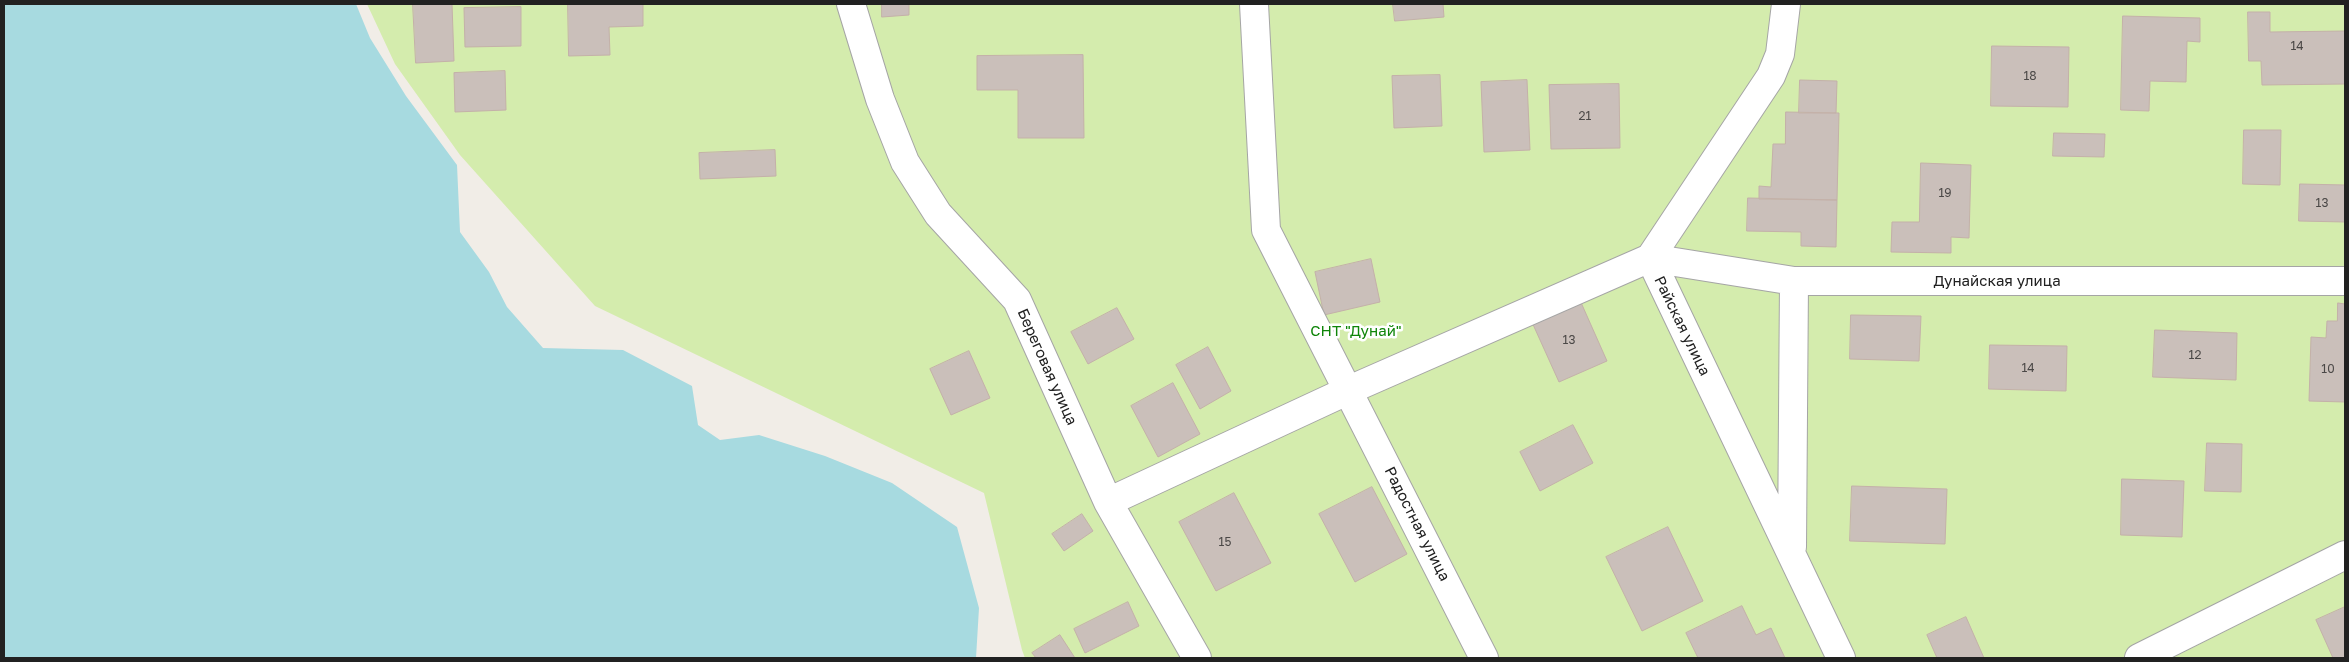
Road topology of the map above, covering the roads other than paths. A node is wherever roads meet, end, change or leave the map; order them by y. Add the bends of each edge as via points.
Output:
1 (851, 4) edge
2 (1254, 4) edge
3 (1786, 4) edge
4 (1650, 258) junction
5 (1794, 281) junction
6 (2345, 281) edge
7 (1349, 390) junction
8 (1108, 502) junction
9 (1792, 553) junction
10 (2345, 555) edge
11 (1197, 658) edge
12 (1484, 658) edge
13 (1841, 658) edge
14 (2139, 658) edge

1 - 8 street, Береговая улица via 880,99 906,162 938,214 1017,300
2 - 7 street, Радостная улица via 1266,230
3 - 4 street, Райская улица via 1780,54 1771,76
4 - 5 street, Дунайская улица
4 - 7 street
4 - 9 street, Райская улица
5 - 6 street, Дунайская улица
5 - 9 street
7 - 8 street
7 - 12 street, Радостная улица
8 - 11 street, Береговая улица
9 - 13 street, Райская улица
10 - 14 street

